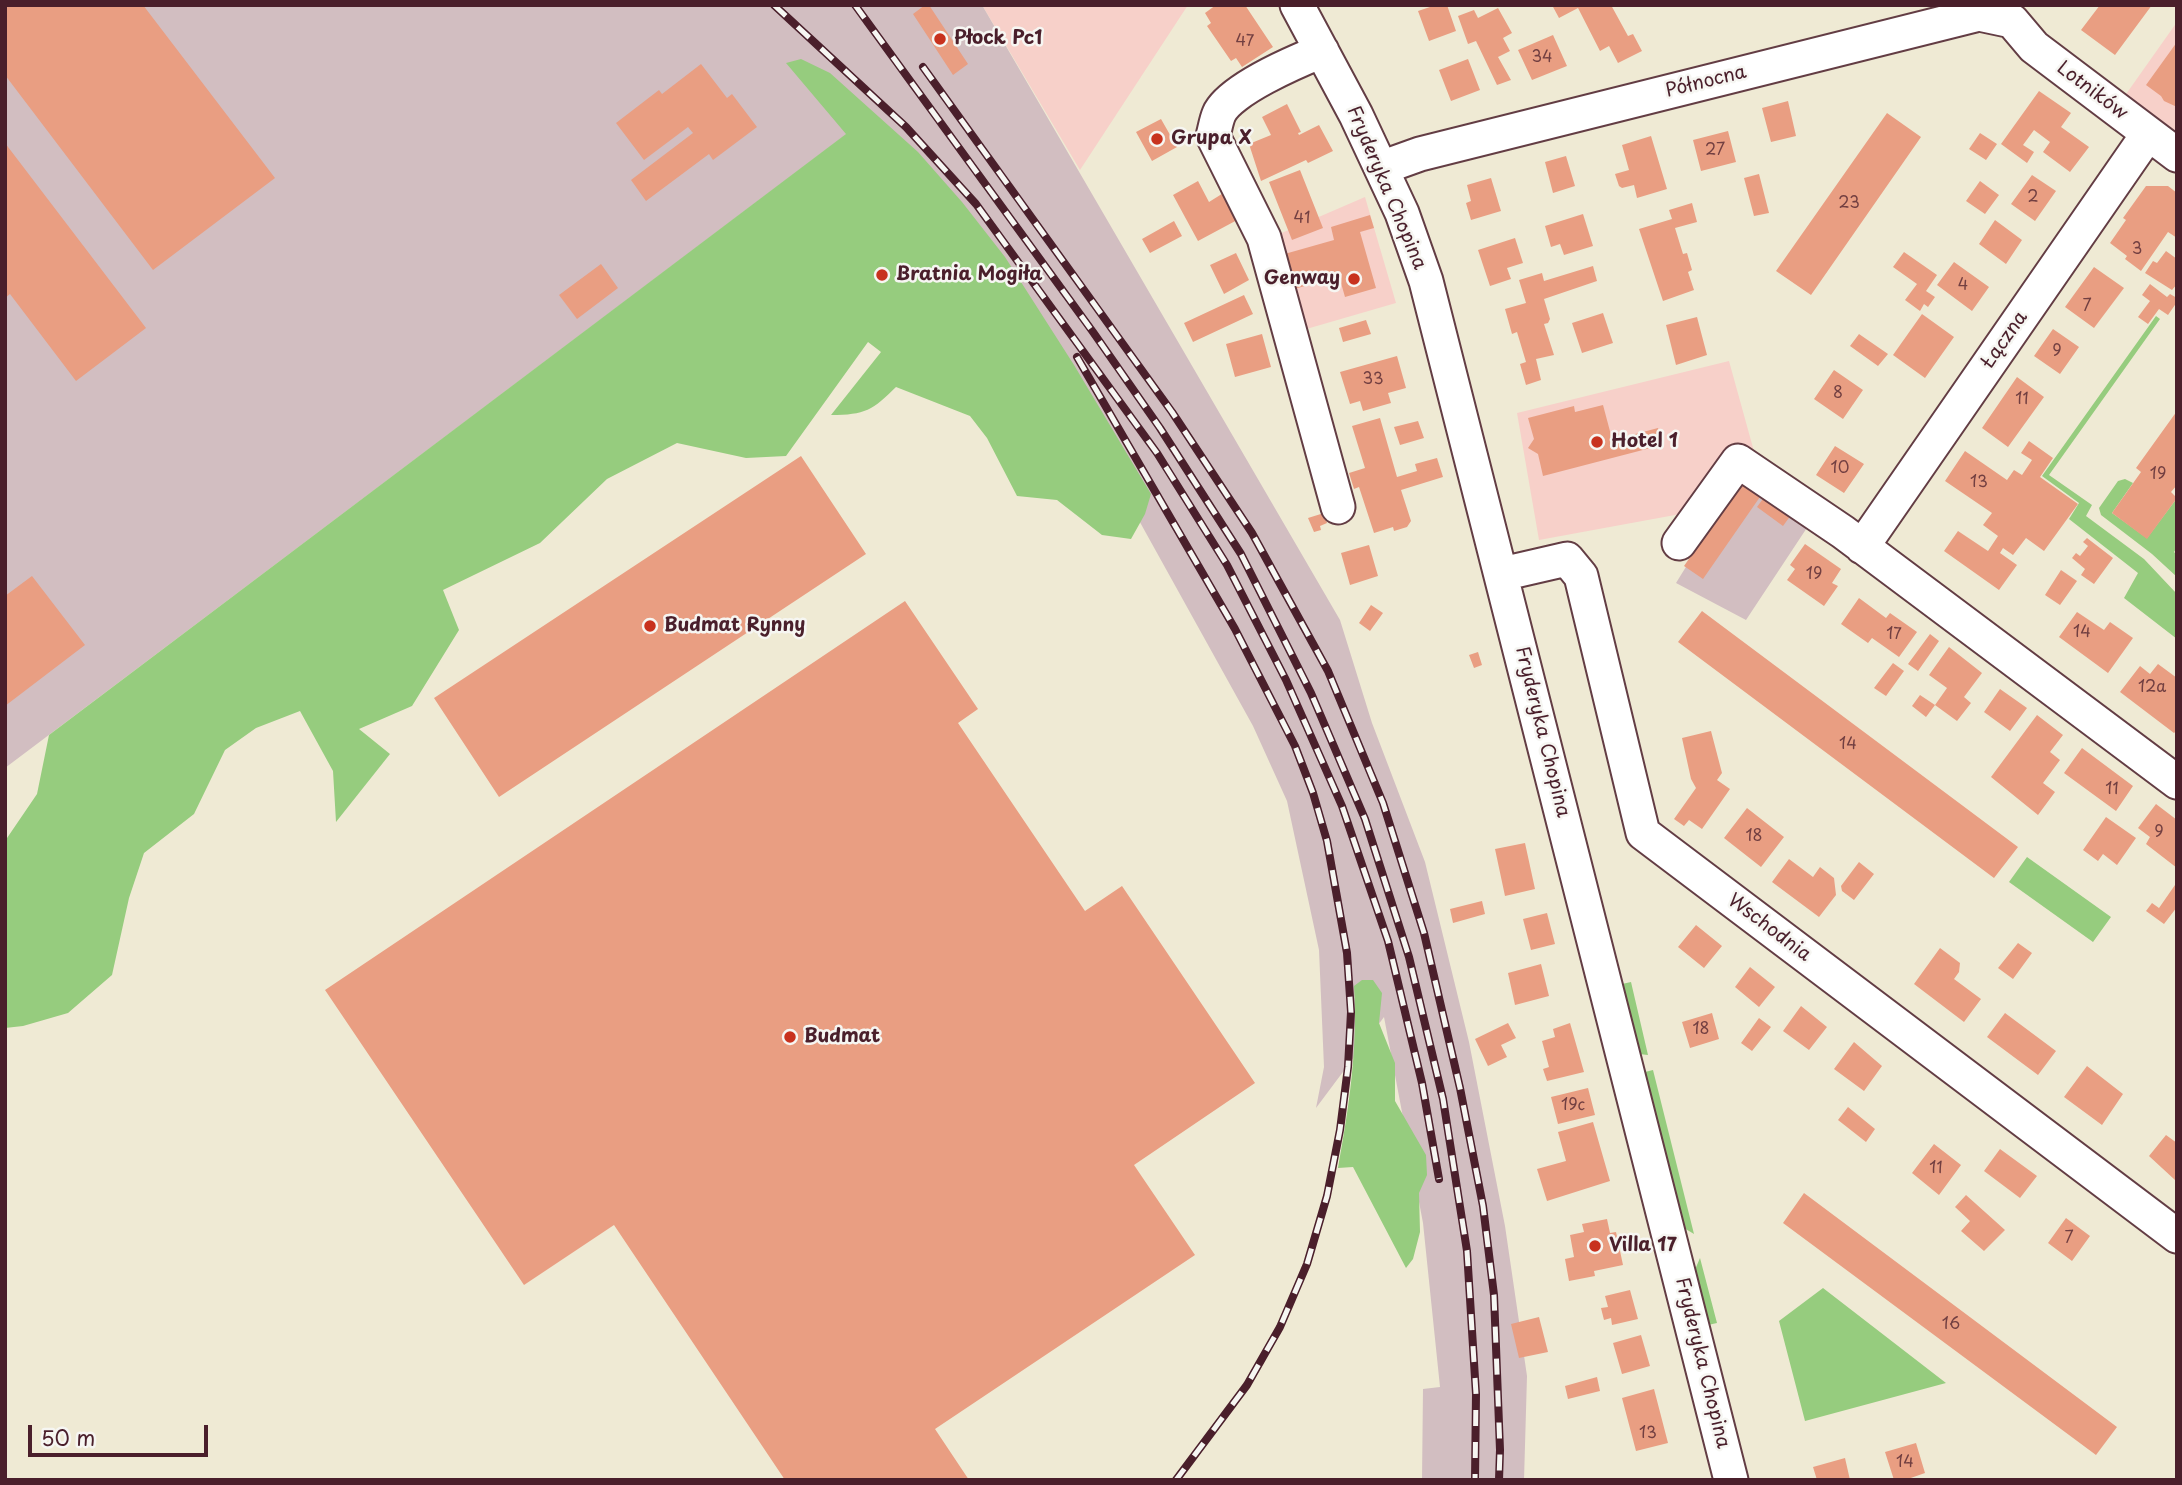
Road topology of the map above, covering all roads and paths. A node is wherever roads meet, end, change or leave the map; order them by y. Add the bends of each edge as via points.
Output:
1 (1297, 5) edge
2 (2019, 13) edge
3 (1322, 51) junction
4 (2148, 134) junction
5 (2177, 155) edge
6 (1381, 168) junction
7 (1338, 507) dead end
8 (1679, 543) dead end
9 (1862, 547) junction
10 (1502, 574) junction
11 (2177, 782) edge
12 (2177, 1236) edge
13 (1731, 1480) edge

1 - 3 street, Fryderyka Chopina
2 - 4 street, Lotników via 2034,47
2 - 6 street, Północna via 1979,14 1433,150
3 - 6 street, Fryderyka Chopina
3 - 7 street via 1234,95 1219,113 1213,136 1264,238
4 - 5 street, Lotników
4 - 9 street, Łączna
6 - 10 street, Fryderyka Chopina via 1426,281
8 - 9 street via 1738,461
9 - 11 street
10 - 12 street, Wschodnia via 1567,559 1580,576 1643,833
10 - 13 street, Fryderyka Chopina

